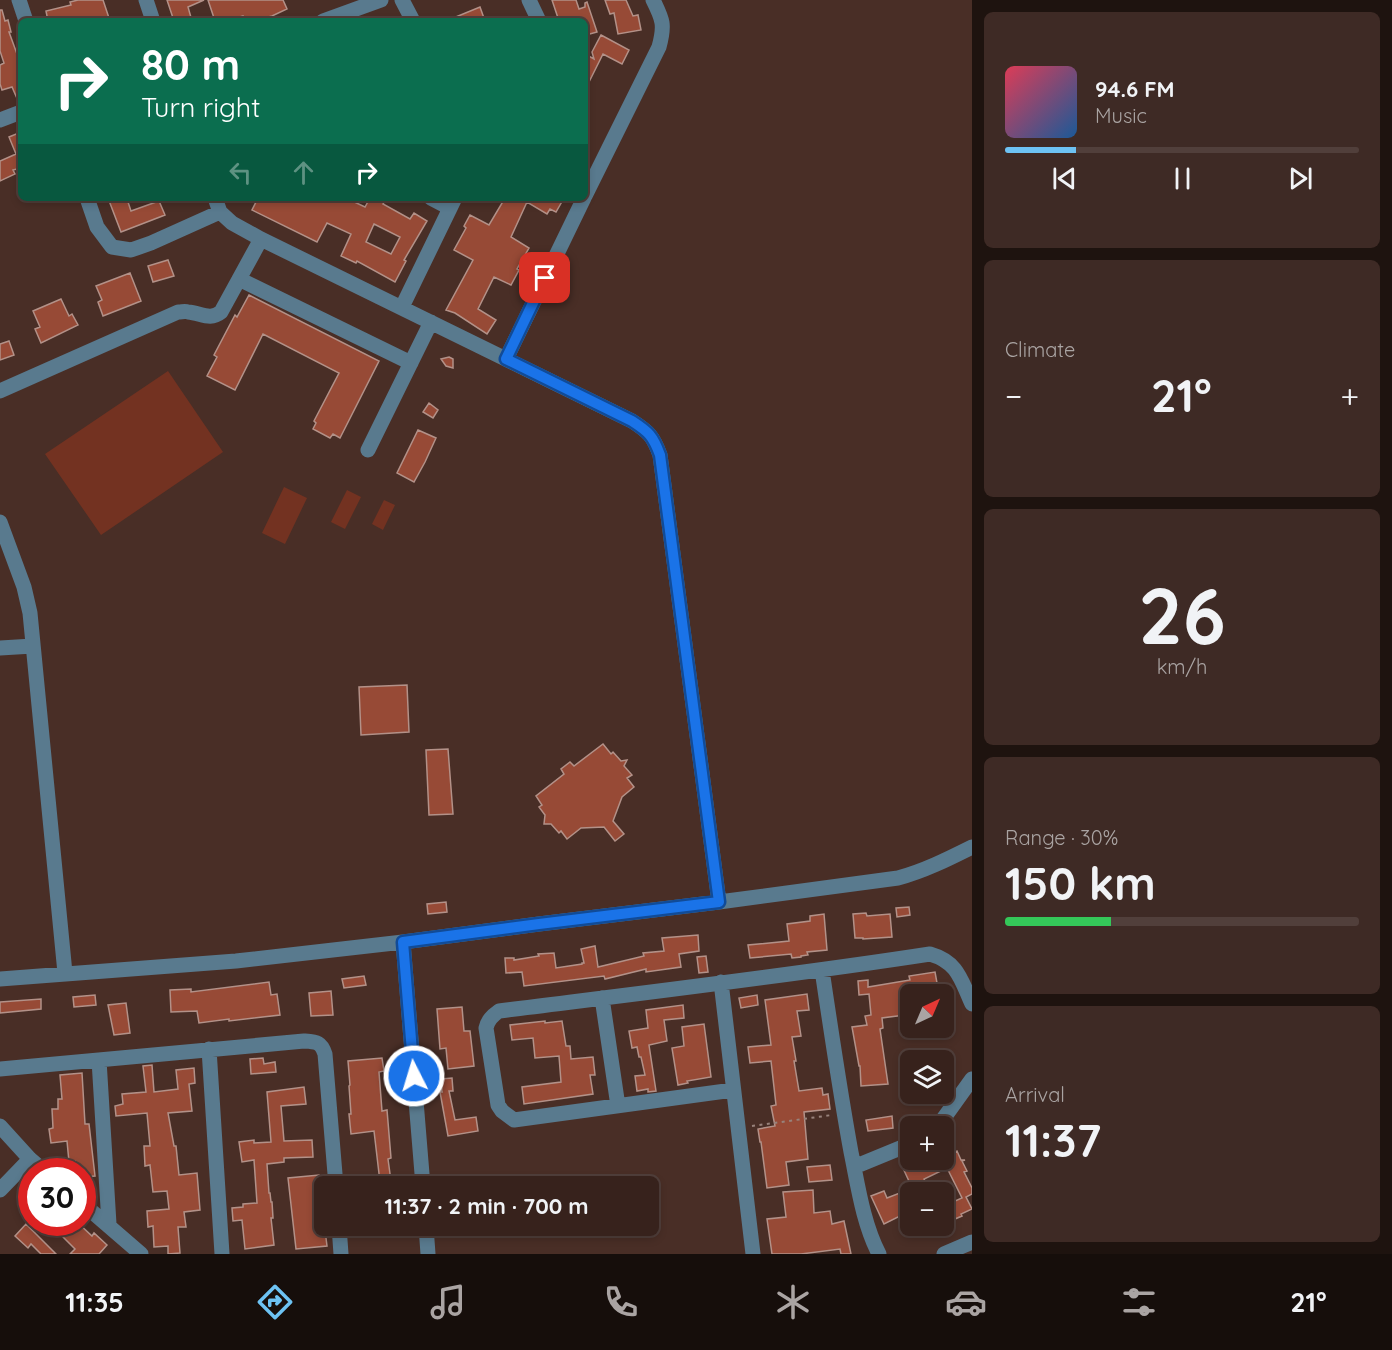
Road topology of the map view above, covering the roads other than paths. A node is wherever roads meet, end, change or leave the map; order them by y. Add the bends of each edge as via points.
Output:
1 (19, 0) edge
2 (146, 0) edge
3 (381, 0) edge
4 (402, 0) edge
5 (529, 0) edge
6 (653, 0) edge
7 (25, 18) edge
8 (152, 18) edge
9 (331, 18) edge
10 (411, 18) edge
11 (538, 18) edge
12 (18, 113) edge
13 (0, 120) edge
14 (588, 191) edge
15 (88, 201) edge
16 (583, 201) edge
17 (453, 203) edge
18 (218, 205) edge
19 (261, 239) junction
20 (239, 279) junction
21 (402, 308) junction
22 (431, 322) junction
23 (506, 359) junction
24 (411, 363) junction
25 (0, 391) edge
26 (368, 450) dead end
27 (0, 522) edge
28 (33, 646) junction
29 (0, 648) edge
30 (972, 847) edge
31 (719, 902) junction
32 (403, 942) junction
33 (822, 970) junction
34 (65, 973) junction
35 (0, 979) edge
36 (721, 982) junction
37 (602, 998) junction
38 (972, 1004) edge
39 (209, 1049) junction
40 (99, 1060) junction
41 (0, 1069) edge
42 (972, 1079) edge
43 (733, 1090) junction
44 (618, 1106) junction
45 (945, 1116) edge
46 (0, 1126) edge
47 (900, 1148) edge
48 (29, 1158) edge
49 (854, 1167) junction
50 (18, 1171) edge
51 (335, 1176) edge
52 (422, 1176) edge
53 (0, 1190) edge
54 (96, 1214) edge
55 (109, 1224) junction
56 (340, 1236) edge
57 (427, 1236) edge
58 (972, 1242) edge
59 (141, 1254) edge
60 (222, 1254) edge
61 (341, 1254) edge
62 (428, 1254) edge
63 (753, 1254) edge
64 (879, 1254) edge
65 (944, 1254) edge

1 - 7 street
2 - 8 street
3 - 9 street
4 - 10 street
5 - 11 street
6 - 14 street via 663,31 659,47
12 - 13 street
15 - 18 street via 97,227 112,247 131,250
16 - 23 street
17 - 21 street
18 - 19 street via 232,223
19 - 20 street
19 - 21 street
20 - 24 street
20 - 25 street via 218,315 178,312
21 - 22 street
22 - 23 street
22 - 24 street
23 - 31 street via 632,421 654,439 660,455
24 - 26 street
27 - 28 street via 24,587
28 - 29 street
28 - 34 street
30 - 31 street via 898,878
31 - 32 street
32 - 34 street via 236,961
32 - 52 street
33 - 36 street
33 - 38 street via 930,954 956,970
33 - 49 street
34 - 35 street
36 - 37 street
36 - 43 street
37 - 44 street
37 - 44 street via 499,1011 486,1028 498,1105 507,1116 514,1120
39 - 40 street
39 - 51 street via 304,1041 323,1047
39 - 60 street
40 - 41 street
40 - 55 street
42 - 45 street
43 - 44 street
43 - 63 street
46 - 48 street
47 - 49 street
49 - 64 street via 867,1227
50 - 53 street
54 - 55 street
55 - 59 street
56 - 61 street
57 - 62 street
58 - 65 street

